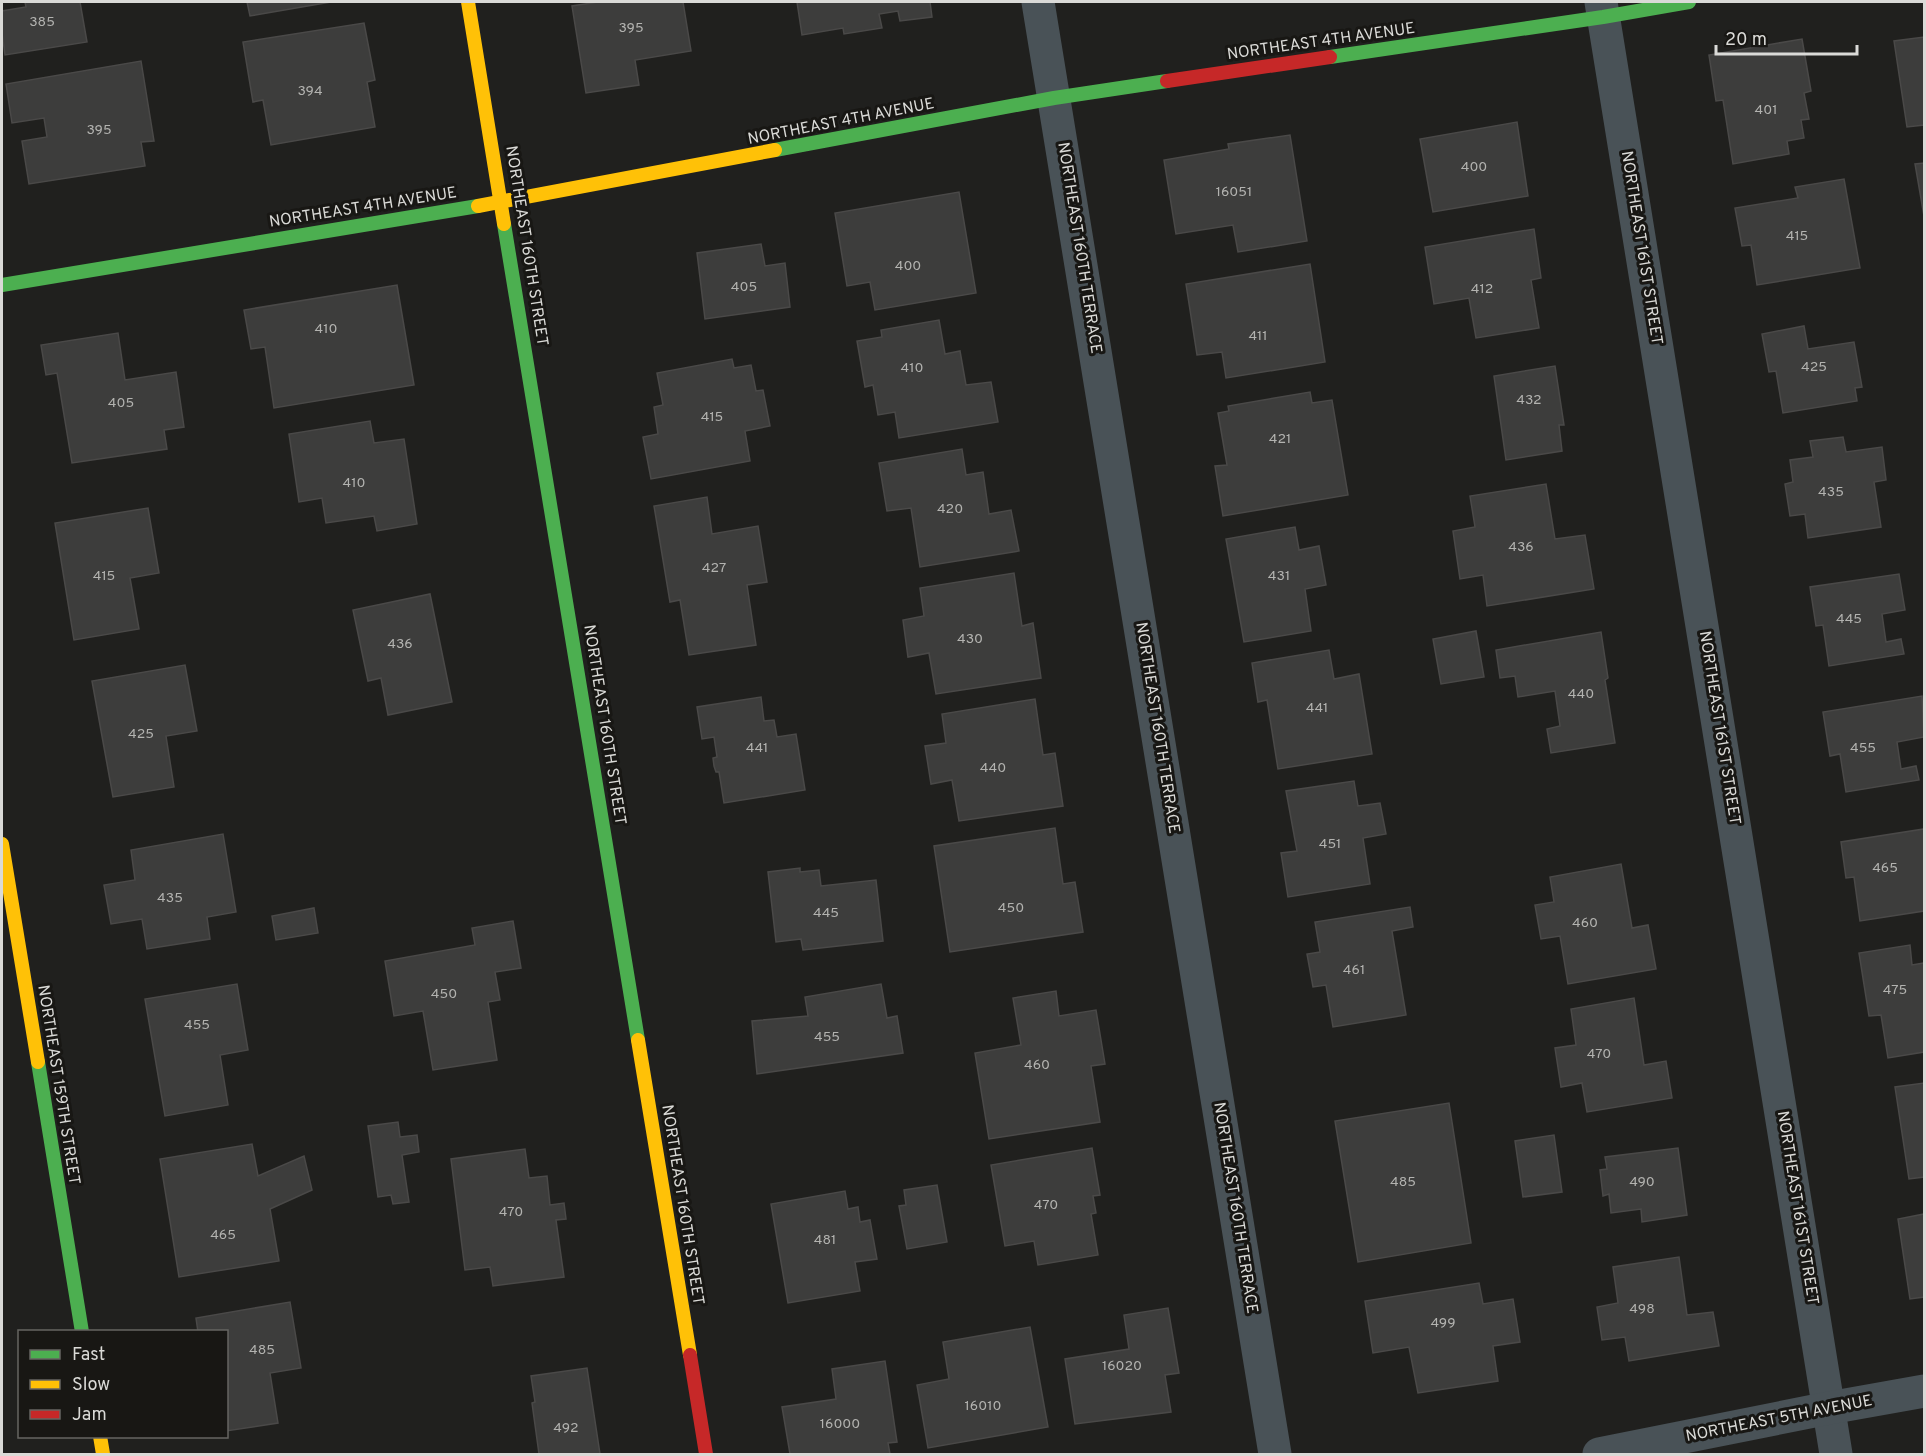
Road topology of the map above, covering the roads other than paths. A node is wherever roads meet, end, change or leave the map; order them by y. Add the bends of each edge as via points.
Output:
1 (468, 2) edge
2 (1038, 2) edge
3 (1689, 2) edge
4 (1602, 9) edge
5 (1054, 98) junction
6 (502, 202) junction
7 (2, 285) edge
8 (2, 844) edge
9 (82, 1330) edge
10 (1924, 1391) edge
11 (1829, 1408) junction
12 (100, 1438) edge
13 (103, 1455) edge
14 (706, 1455) edge
15 (1275, 1455) edge
16 (1599, 1455) edge
17 (1836, 1455) edge

1 - 6 street, NORTHEAST 160TH STREET
2 - 5 street, NORTHEAST 160TH TERRACE
3 - 4 street, NORTHEAST 4TH AVENUE
4 - 5 street, NORTHEAST 4TH AVENUE
4 - 11 street, NORTHEAST 161ST STREET
5 - 6 street, NORTHEAST 4TH AVENUE
5 - 15 street, NORTHEAST 160TH TERRACE
6 - 7 street, NORTHEAST 4TH AVENUE
6 - 14 street, NORTHEAST 160TH STREET
8 - 9 street, NORTHEAST 159TH STREET
10 - 11 street, NORTHEAST 5TH AVENUE
11 - 16 street, NORTHEAST 5TH AVENUE
11 - 17 street, NORTHEAST 161ST STREET
12 - 13 street

